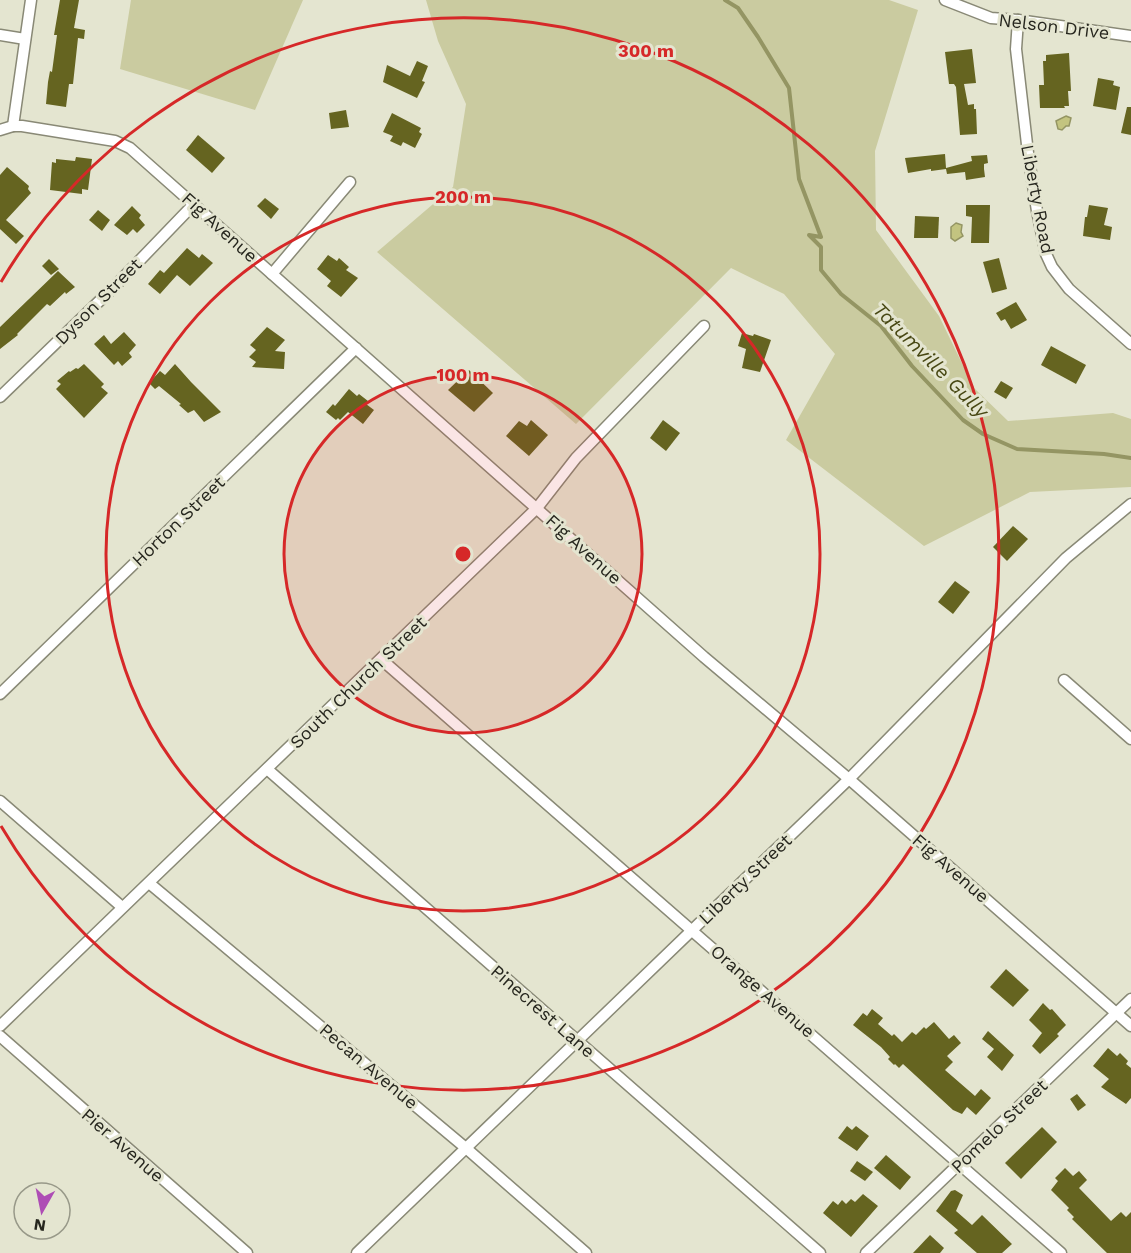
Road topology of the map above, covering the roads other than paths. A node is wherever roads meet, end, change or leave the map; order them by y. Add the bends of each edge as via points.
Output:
1 (31, 0) edge
2 (945, 0) edge
3 (1018, 20) junction
4 (0, 35) edge
5 (1131, 36) edge
6 (25, 39) junction
7 (13, 126) junction
8 (0, 130) edge
9 (350, 182) dead end
10 (194, 204) junction
11 (272, 274) junction
12 (704, 326) dead end
13 (1131, 344) edge
14 (356, 348) junction
15 (0, 397) edge
16 (1131, 504) edge
17 (537, 508) junction
18 (381, 660) junction
19 (1064, 680) dead end
20 (0, 694) edge
21 (1131, 739) edge
22 (267, 769) junction
23 (849, 779) junction
24 (0, 801) edge
25 (149, 884) junction
26 (122, 907) junction
27 (693, 930) junction
28 (1131, 999) edge
29 (1116, 1013) junction
30 (0, 1026) edge
31 (1131, 1026) edge
32 (0, 1036) edge
33 (578, 1041) junction
34 (467, 1149) junction
35 (960, 1163) junction
36 (247, 1253) edge
37 (357, 1253) edge
38 (586, 1253) edge
39 (820, 1253) edge
40 (866, 1253) edge
41 (1061, 1253) edge

1 - 6 street
2 - 3 street, Nelson Drive via 992,18
3 - 5 street, Nelson Drive
3 - 13 street, Liberty Road via 1016,49 1028,153 1046,254 1069,289
4 - 6 street
6 - 7 street
7 - 8 street
7 - 10 street, Fig Avenue via 123,144
9 - 11 street
10 - 11 street, Fig Avenue
10 - 15 street, Dyson Street
11 - 14 street, Fig Avenue
12 - 17 street, South Church Street via 576,458
14 - 17 street, Fig Avenue
14 - 20 street, Horton Street
16 - 23 street, Liberty Street via 1066,558
17 - 18 street, South Church Street
17 - 23 street, Fig Avenue
18 - 22 street, South Church Street
18 - 27 street, Orange Avenue
19 - 21 street
22 - 25 street, South Church Street
22 - 33 street, Pinecrest Lane
23 - 27 street, Liberty Street
23 - 29 street, Fig Avenue
24 - 26 street
25 - 26 street, South Church Street
25 - 34 street, Pecan Avenue
26 - 30 street, South Church Street
27 - 33 street, Liberty Street
27 - 35 street, Orange Avenue
28 - 29 street, Pomelo Street
29 - 31 street, Fig Avenue
29 - 35 street, Pomelo Street
32 - 36 street, Pier Avenue
33 - 34 street, Liberty Street
33 - 39 street, Pinecrest Lane
34 - 37 street, Liberty Street
34 - 38 street, Pecan Avenue
35 - 40 street, Pomelo Street
35 - 41 street, Orange Avenue

